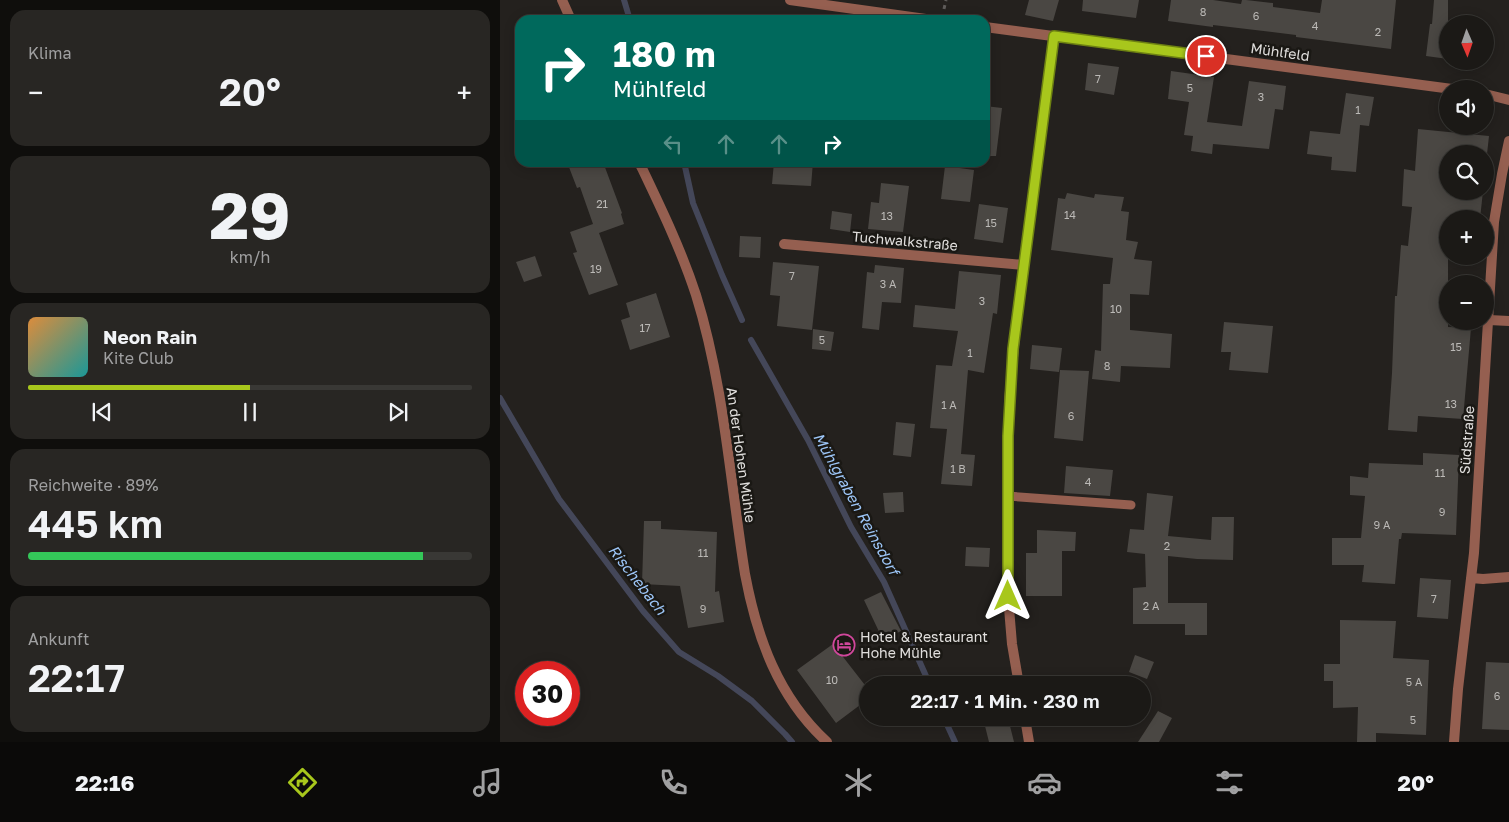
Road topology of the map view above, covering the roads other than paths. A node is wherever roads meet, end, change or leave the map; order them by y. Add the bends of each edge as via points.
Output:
1 (562, 0) edge
2 (790, 0) edge
3 (569, 15) edge
4 (897, 15) edge
5 (990, 28) edge
6 (1054, 36) junction
7 (1439, 87) edge
8 (1494, 96) edge
9 (1509, 100) edge
10 (1509, 141) edge
11 (641, 167) edge
12 (784, 244) dead end
13 (1024, 265) junction
14 (1491, 275) edge
15 (1494, 320) edge
16 (1509, 321) edge
17 (1488, 330) edge
18 (1007, 496) junction
19 (1131, 505) dead end
20 (1509, 577) edge
21 (1471, 578) junction
22 (1018, 676) edge
23 (1026, 726) edge
24 (826, 742) edge
25 (1029, 742) edge
26 (1454, 742) edge

1 - 3 street
2 - 4 street
5 - 6 street, Mühlfeld
6 - 7 street, Mühlfeld
6 - 13 street
8 - 9 street
10 - 14 street, Südstraße via 1494,222
11 - 24 street, An der Hohen Mühle via 688,272 704,324 717,383 750,602 763,645 785,692
12 - 13 street, Tuchwalkstraße
13 - 18 street via 1011,375
15 - 16 street
17 - 21 street, Südstraße
18 - 19 lane
18 - 22 street via 1009,619
20 - 21 street
21 - 26 street, Südstraße
23 - 25 street

